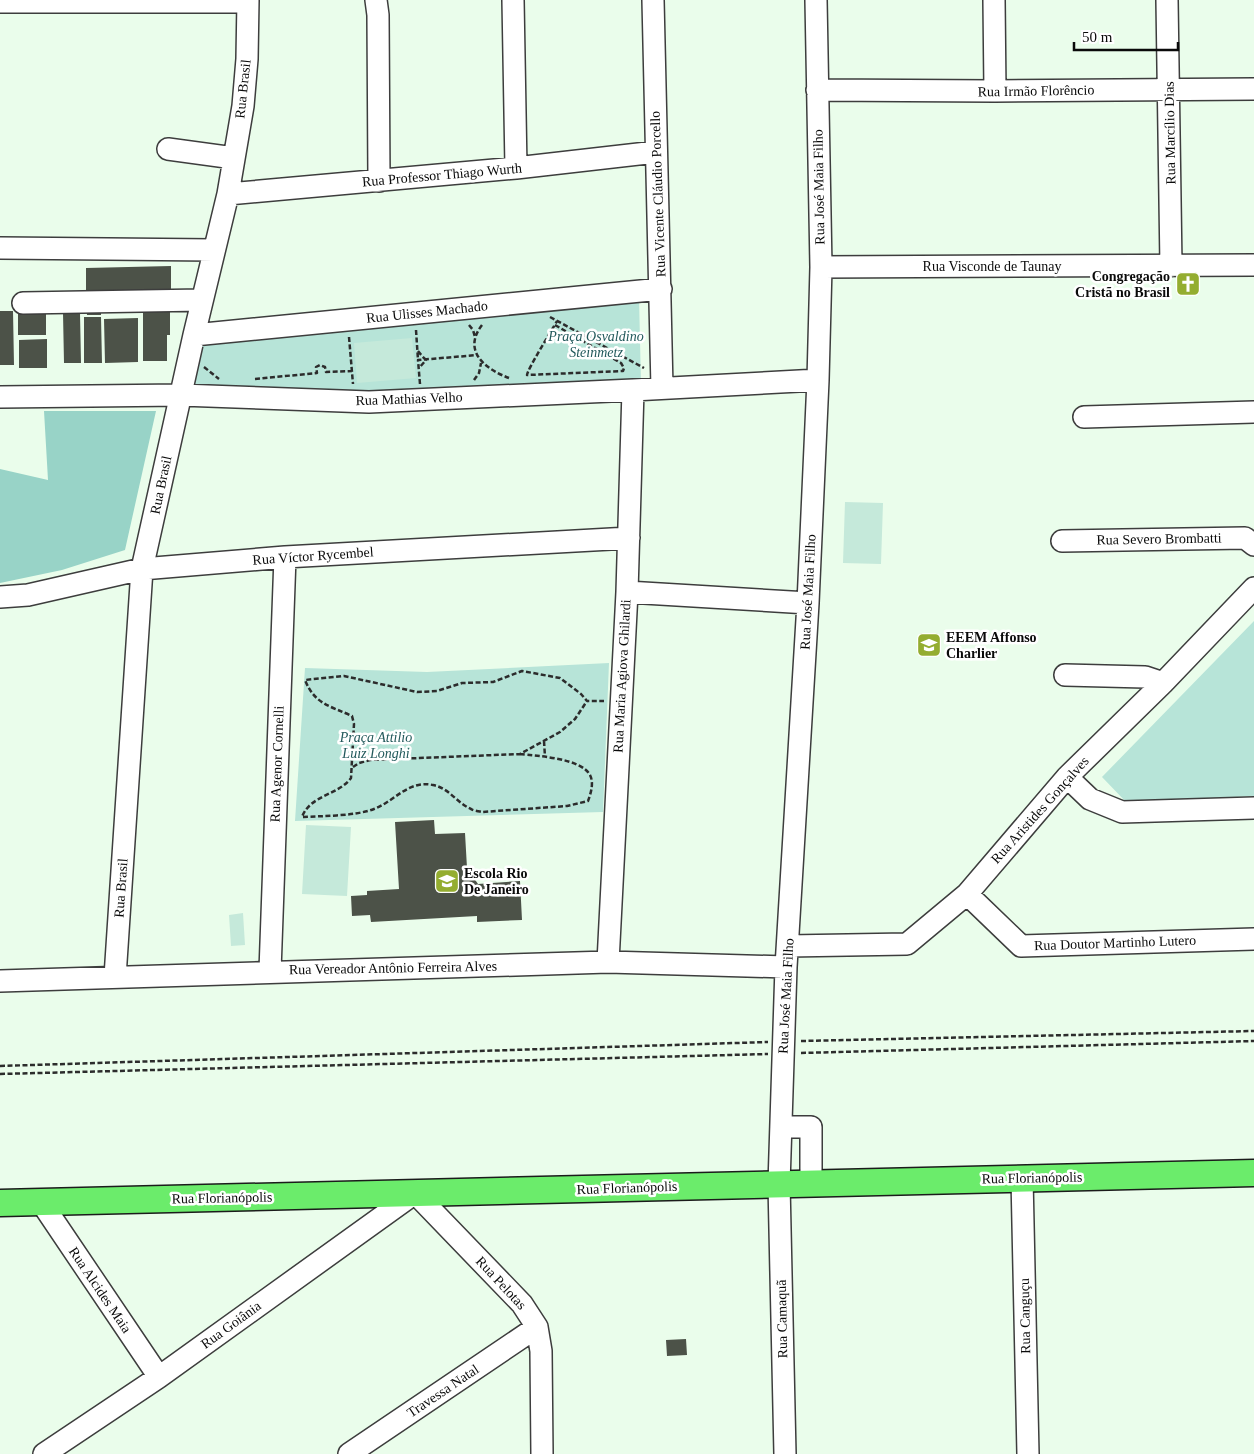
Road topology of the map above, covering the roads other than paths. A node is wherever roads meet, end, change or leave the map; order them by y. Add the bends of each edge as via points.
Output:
1 (376, 0) edge
2 (513, 0) edge
3 (653, 0) edge
4 (816, 0) edge
5 (994, 0) edge
6 (1167, 0) edge
7 (248, 1) edge
8 (0, 2) edge
9 (1254, 88) edge
10 (1169, 89) junction
11 (817, 90) junction
12 (995, 92) junction
13 (168, 149) dead end
14 (656, 152) junction
15 (234, 158) junction
16 (516, 168) junction
17 (379, 181) junction
18 (228, 194) junction
19 (0, 248) edge
20 (214, 250) junction
21 (1254, 265) edge
22 (1171, 266) junction
23 (821, 267) junction
24 (661, 288) junction
25 (202, 300) junction
26 (23, 303) dead end
27 (194, 335) junction
28 (656, 380) junction
29 (818, 380) junction
30 (633, 390) junction
31 (180, 395) junction
32 (0, 397) edge
33 (1254, 412) edge
34 (1084, 417) dead end
35 (629, 538) junction
36 (1062, 541) dead end
37 (1254, 545) edge
38 (285, 557) junction
39 (142, 569) junction
40 (1254, 588) edge
41 (627, 592) junction
42 (0, 597) edge
43 (808, 603) junction
44 (1065, 675) dead end
45 (1162, 683) junction
46 (1067, 777) junction
47 (1254, 808) edge
48 (967, 894) junction
49 (1254, 939) edge
50 (788, 946) junction
51 (608, 962) junction
52 (786, 968) junction
53 (270, 971) junction
54 (115, 977) junction
55 (0, 981) edge
56 (781, 1127) junction
57 (1254, 1173) edge
58 (1022, 1178) junction
59 (810, 1183) junction
60 (779, 1184) junction
61 (415, 1193) junction
62 (41, 1202) junction
63 (0, 1203) edge
64 (537, 1327) junction
65 (159, 1377) junction
66 (44, 1454) edge
67 (349, 1454) edge
68 (542, 1454) edge
69 (785, 1454) edge
70 (1028, 1454) edge

1 - 17 street
2 - 16 street
3 - 14 street, Rua Vicente Cláudio Porcello
4 - 11 street, Rua José Maia Filho
5 - 12 street
6 - 10 street, Rua Marcílio Dias
7 - 8 street
7 - 15 street, Rua Brasil via 243,106
9 - 10 street, Rua Irmão Florêncio
10 - 12 street, Rua Irmão Florêncio
10 - 22 street, Rua Marcílio Dias
11 - 12 street, Rua Irmão Florêncio
11 - 23 street, Rua José Maia Filho
13 - 15 street
14 - 16 street, Rua Professor Thiago Wurth
14 - 24 street, Rua Vicente Cláudio Porcello
15 - 18 street, Rua Brasil
16 - 17 street, Rua Professor Thiago Wurth
17 - 18 street, Rua Professor Thiago Wurth
18 - 20 street, Rua Brasil
19 - 20 street
20 - 25 street, Rua Brasil
21 - 22 street, Rua Visconde de Taunay
22 - 23 street, Rua Visconde de Taunay
23 - 29 street, Rua José Maia Filho
24 - 27 street, Rua Ulisses Machado
24 - 28 street, Rua Vicente Cláudio Porcello
25 - 26 street
25 - 27 street, Rua Brasil
27 - 31 street, Rua Brasil
28 - 29 street, Rua Mathias Velho
28 - 30 street, Rua Mathias Velho
29 - 43 street, Rua José Maia Filho
30 - 31 street, Rua Mathias Velho via 369,402
30 - 35 street, Rua Maria Agiova Ghilardi
31 - 32 street, Rua Mathias Velho
31 - 39 street, Rua Brasil
33 - 34 street
35 - 38 street, Rua Víctor Rycembel
35 - 41 street, Rua Maria Agiova Ghilardi
36 - 37 street, Rua Severo Brombatti via 1245,538
38 - 39 street, Rua Víctor Rycembel
38 - 53 street, Rua Agenor Cornelli
39 - 42 street, Rua Víctor Rycembel via 28,595
39 - 54 street, Rua Brasil
40 - 45 street, Rua Aristides Gonçalves
41 - 43 street
41 - 51 street, Rua Maria Agiova Ghilardi
43 - 50 street, Rua José Maia Filho
44 - 45 street via 1145,677
45 - 46 street, Rua Aristides Gonçalves
46 - 47 street via 1090,799 1122,812
46 - 48 street, Rua Aristides Gonçalves
48 - 49 street, Rua Doutor Martinho Lutero via 1021,946
48 - 50 street, Rua Aristides Gonçalves via 907,944
50 - 52 street, Rua José Maia Filho
51 - 52 street, Rua Vereador Antônio Ferreira Alves
51 - 53 street, Rua Vereador Antônio Ferreira Alves
52 - 56 street, Rua José Maia Filho
53 - 54 street, Rua Vereador Antônio Ferreira Alves
54 - 55 street, Rua Vereador Antônio Ferreira Alves
56 - 59 street via 811,1127
56 - 60 street, Rua José Maia Filho
57 - 58 main road, Rua Florianópolis
58 - 59 main road, Rua Florianópolis
58 - 70 street, Rua Canguçu
59 - 60 main road, Rua Florianópolis
60 - 61 main road, Rua Florianópolis
60 - 69 street, Rua Camaquã
61 - 62 main road, Rua Florianópolis
61 - 64 street, Rua Pelotas via 522,1304
61 - 65 street, Rua Goiânia
62 - 63 main road, Rua Florianópolis
62 - 65 street, Rua Alcides Maia
64 - 67 street, Travessa Natal
64 - 68 street, Rua Pelotas via 541,1351
65 - 66 street, Rua Goiânia

